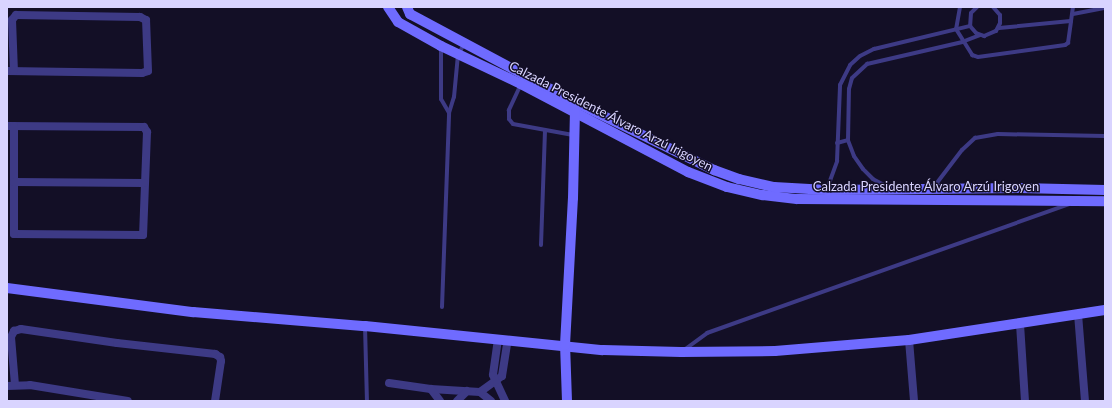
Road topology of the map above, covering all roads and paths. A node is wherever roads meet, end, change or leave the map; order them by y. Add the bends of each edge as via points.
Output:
1 (388, 7) edge
2 (407, 7) edge
3 (960, 7) edge
4 (977, 7) edge
5 (993, 7) edge
6 (1073, 7) edge
7 (1105, 8) edge
8 (1073, 14) junction
9 (1071, 21) junction
10 (970, 26) junction
11 (999, 28) junction
12 (956, 29) junction
13 (980, 35) junction
14 (962, 42) junction
15 (464, 44) junction
16 (441, 46) junction
17 (458, 55) junction
18 (850, 65) junction
19 (859, 70) junction
20 (10, 71) edge
21 (524, 80) junction
22 (577, 103) junction
23 (573, 112) junction
24 (449, 113) junction
25 (10, 126) edge
26 (545, 131) junction
27 (573, 135) junction
28 (1105, 136) edge
29 (848, 140) junction
30 (837, 143) junction
31 (14, 182) junction
32 (144, 183) junction
33 (890, 189) junction
34 (933, 189) junction
35 (1105, 190) edge
36 (825, 194) junction
37 (1080, 200) junction
38 (1105, 201) edge
39 (540, 245) dead end
40 (7, 288) edge
41 (442, 307) dead end
42 (1105, 310) edge
43 (1078, 314) junction
44 (1020, 324) junction
45 (364, 326) junction
46 (503, 340) junction
47 (909, 340) junction
48 (565, 345) junction
49 (681, 352) junction
50 (389, 383) dead end
51 (496, 383) junction
52 (11, 386) edge
53 (431, 389) junction
54 (467, 391) junction
55 (480, 392) junction
56 (128, 401) edge
57 (215, 401) edge
58 (367, 401) edge
59 (440, 401) edge
60 (457, 401) edge
61 (491, 401) edge
62 (505, 401) edge
63 (567, 401) edge
64 (914, 401) edge
65 (1025, 401) edge
66 (1085, 401) edge

1 - 16 main road, Calzada Presidente Álvaro Arzú Irigoyen via 398,22
2 - 15 main road, Calzada Presidente Álvaro Arzú Irigoyen via 410,14
3 - 12 lane
4 - 10 lane via 971,13
5 - 11 lane via 1000,15
6 - 8 lane
7 - 8 lane
8 - 9 lane
9 - 11 lane
9 - 14 lane via 1068,43 1065,45 978,57 972,55
10 - 12 lane
10 - 13 lane
11 - 13 lane via 988,35
12 - 14 lane
12 - 18 lane via 874,49
13 - 14 lane
14 - 19 lane via 867,64
15 - 17 lane
15 - 21 main road, Calzada Presidente Álvaro Arzú Irigoyen
16 - 17 main road, Calzada Presidente Álvaro Arzú Irigoyen
16 - 24 lane via 441,99
17 - 21 main road, Calzada Presidente Álvaro Arzú Irigoyen
17 - 24 lane via 454,97
18 - 19 lane
18 - 30 lane via 840,85
19 - 29 lane via 852,78 849,89
20 - 20 street via 12,20 16,15 140,17 146,20 148,71
21 - 22 main road, Calzada Presidente Álvaro Arzú Irigoyen
21 - 23 main road, Calzada Presidente Álvaro Arzú Irigoyen
21 - 26 lane via 509,110 509,119 513,124
22 - 23 main road
22 - 36 main road, Calzada Presidente Álvaro Arzú Irigoyen via 714,170 774,187
23 - 27 main road
23 - 36 main road, Calzada Presidente Álvaro Arzú Irigoyen via 688,172 720,185 774,197
24 - 41 lane
25 - 31 street
25 - 32 street via 144,127 147,132
26 - 27 lane
26 - 39 lane
27 - 48 main road via 573,198
28 - 34 lane via 998,134 975,138 962,150
29 - 30 lane
29 - 33 lane via 854,156 864,169 873,179
30 - 36 lane via 838,161
31 - 32 street
31 - 32 street via 14,234 138,237 145,233
33 - 34 main road, Calzada Presidente Álvaro Arzú Irigoyen
33 - 36 main road, Calzada Presidente Álvaro Arzú Irigoyen
34 - 35 main road, Calzada Presidente Álvaro Arzú Irigoyen
36 - 37 main road, Calzada Presidente Álvaro Arzú Irigoyen
37 - 38 main road, Calzada Presidente Álvaro Arzú Irigoyen
37 - 49 lane via 707,333
40 - 45 main road via 193,312
42 - 43 main road
43 - 44 main road
43 - 66 street
44 - 47 main road
44 - 65 street
45 - 46 main road
45 - 58 lane
46 - 48 main road
46 - 51 street via 502,376
47 - 49 main road via 775,351
47 - 64 street
48 - 49 main road via 603,350
48 - 63 main road
50 - 53 street
51 - 55 street
51 - 62 street
52 - 56 street via 44,386
52 - 57 street via 12,337 14,331 21,329 215,354 221,362
53 - 54 street
53 - 59 street
54 - 55 street
54 - 60 street
55 - 61 street

